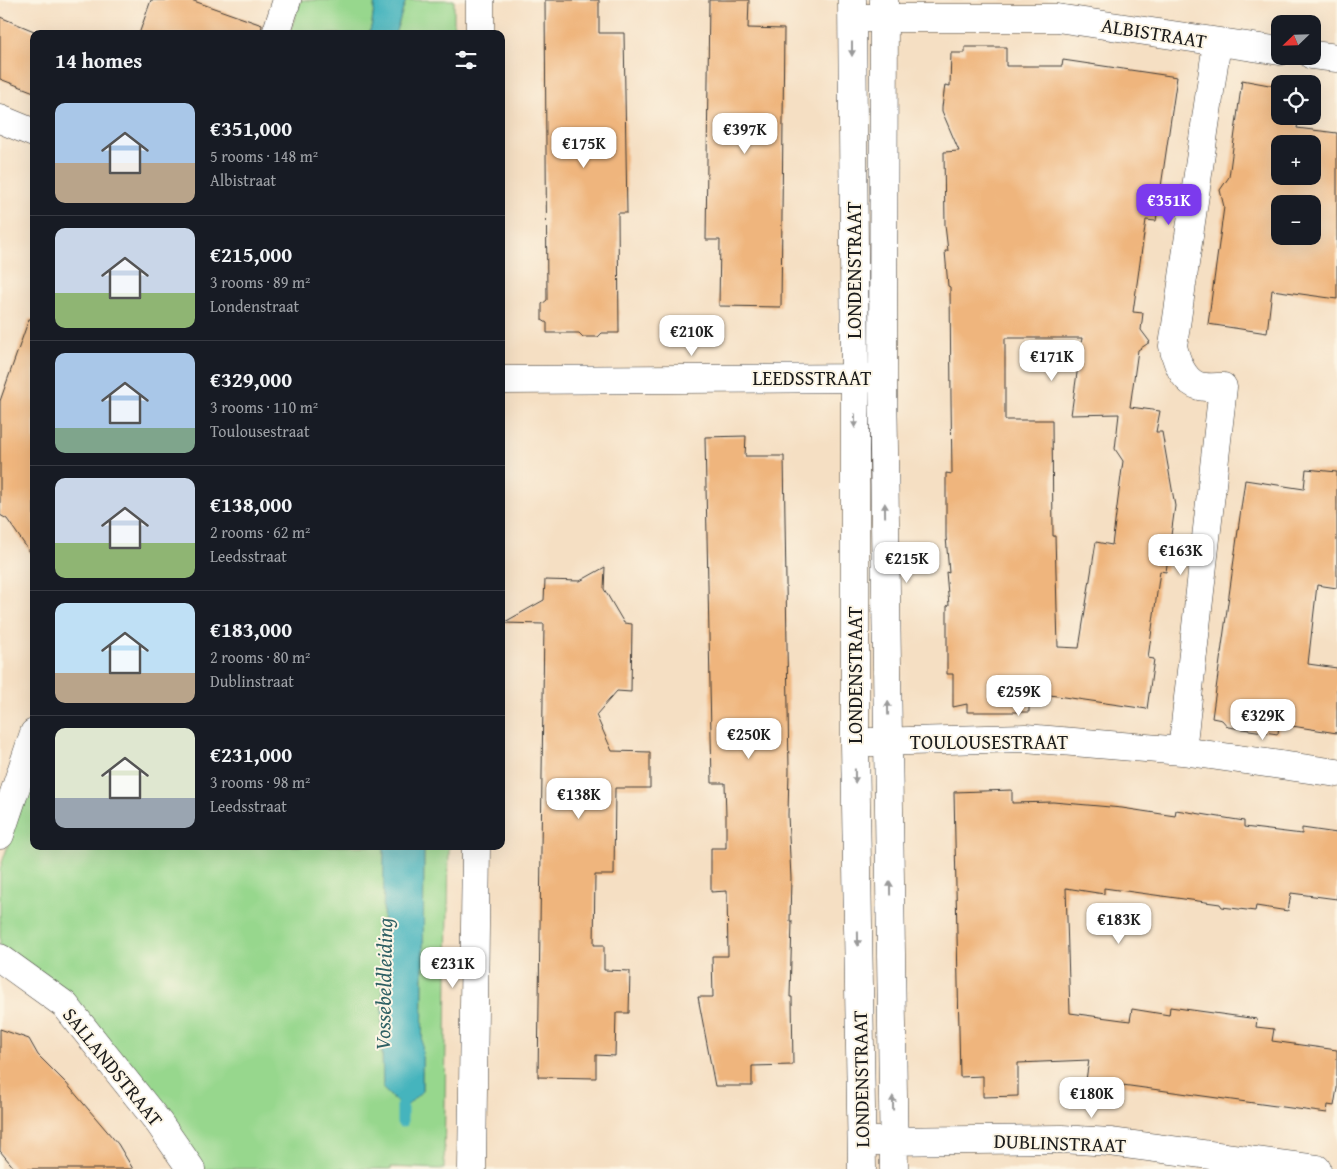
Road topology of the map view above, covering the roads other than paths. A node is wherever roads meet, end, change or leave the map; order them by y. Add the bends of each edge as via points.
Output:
1 (287, 0) edge
2 (480, 0) edge
3 (852, 9) edge
4 (884, 9) edge
5 (277, 30) edge
6 (480, 30) edge
7 (1217, 43) junction
8 (1271, 50) edge
9 (1321, 56) edge
10 (1337, 58) edge
11 (0, 119) edge
12 (30, 132) edge
13 (855, 378) junction
14 (883, 378) junction
15 (505, 380) edge
16 (888, 742) junction
17 (855, 743) junction
18 (30, 746) edge
19 (1182, 751) junction
20 (1337, 773) edge
21 (0, 835) edge
22 (476, 850) edge
23 (0, 958) edge
24 (862, 1140) junction
25 (893, 1142) junction
26 (191, 1169) edge
27 (472, 1169) edge
28 (862, 1169) edge
29 (894, 1169) edge
30 (1317, 1169) edge

1 - 5 street
2 - 6 street
3 - 4 street, ALBISTRAAT
3 -> 13 street, LONDENSTRAAT
4 - 7 street, ALBISTRAAT via 1057,18
4 - 14 street, LONDENSTRAAT
7 - 8 street, ALBISTRAAT
7 - 19 street, ALBISTRAAT via 1174,346 1176,361 1197,386 1223,387
9 - 10 street
11 - 12 street
13 - 14 street, LEEDSSTRAAT
13 - 15 street, LEEDSSTRAAT
13 -> 17 street, LONDENSTRAAT
16 -> 14 street, LONDENSTRAAT
16 - 17 street, TOULOUSESTRAAT
16 - 19 street, TOULOUSESTRAAT via 1025,738
25 -> 16 street, LONDENSTRAAT
17 -> 24 street, LONDENSTRAAT
18 - 21 street
19 - 20 street, TOULOUSESTRAAT
22 - 27 street
23 - 26 street, SALLANDSTRAAT via 65,1005 160,1123
24 - 25 street, DUBLINSTRAAT
24 - 28 street, LONDENSTRAAT
25 - 29 street, LONDENSTRAAT
25 - 30 street, DUBLINSTRAAT via 1062,1139 1110,1142

